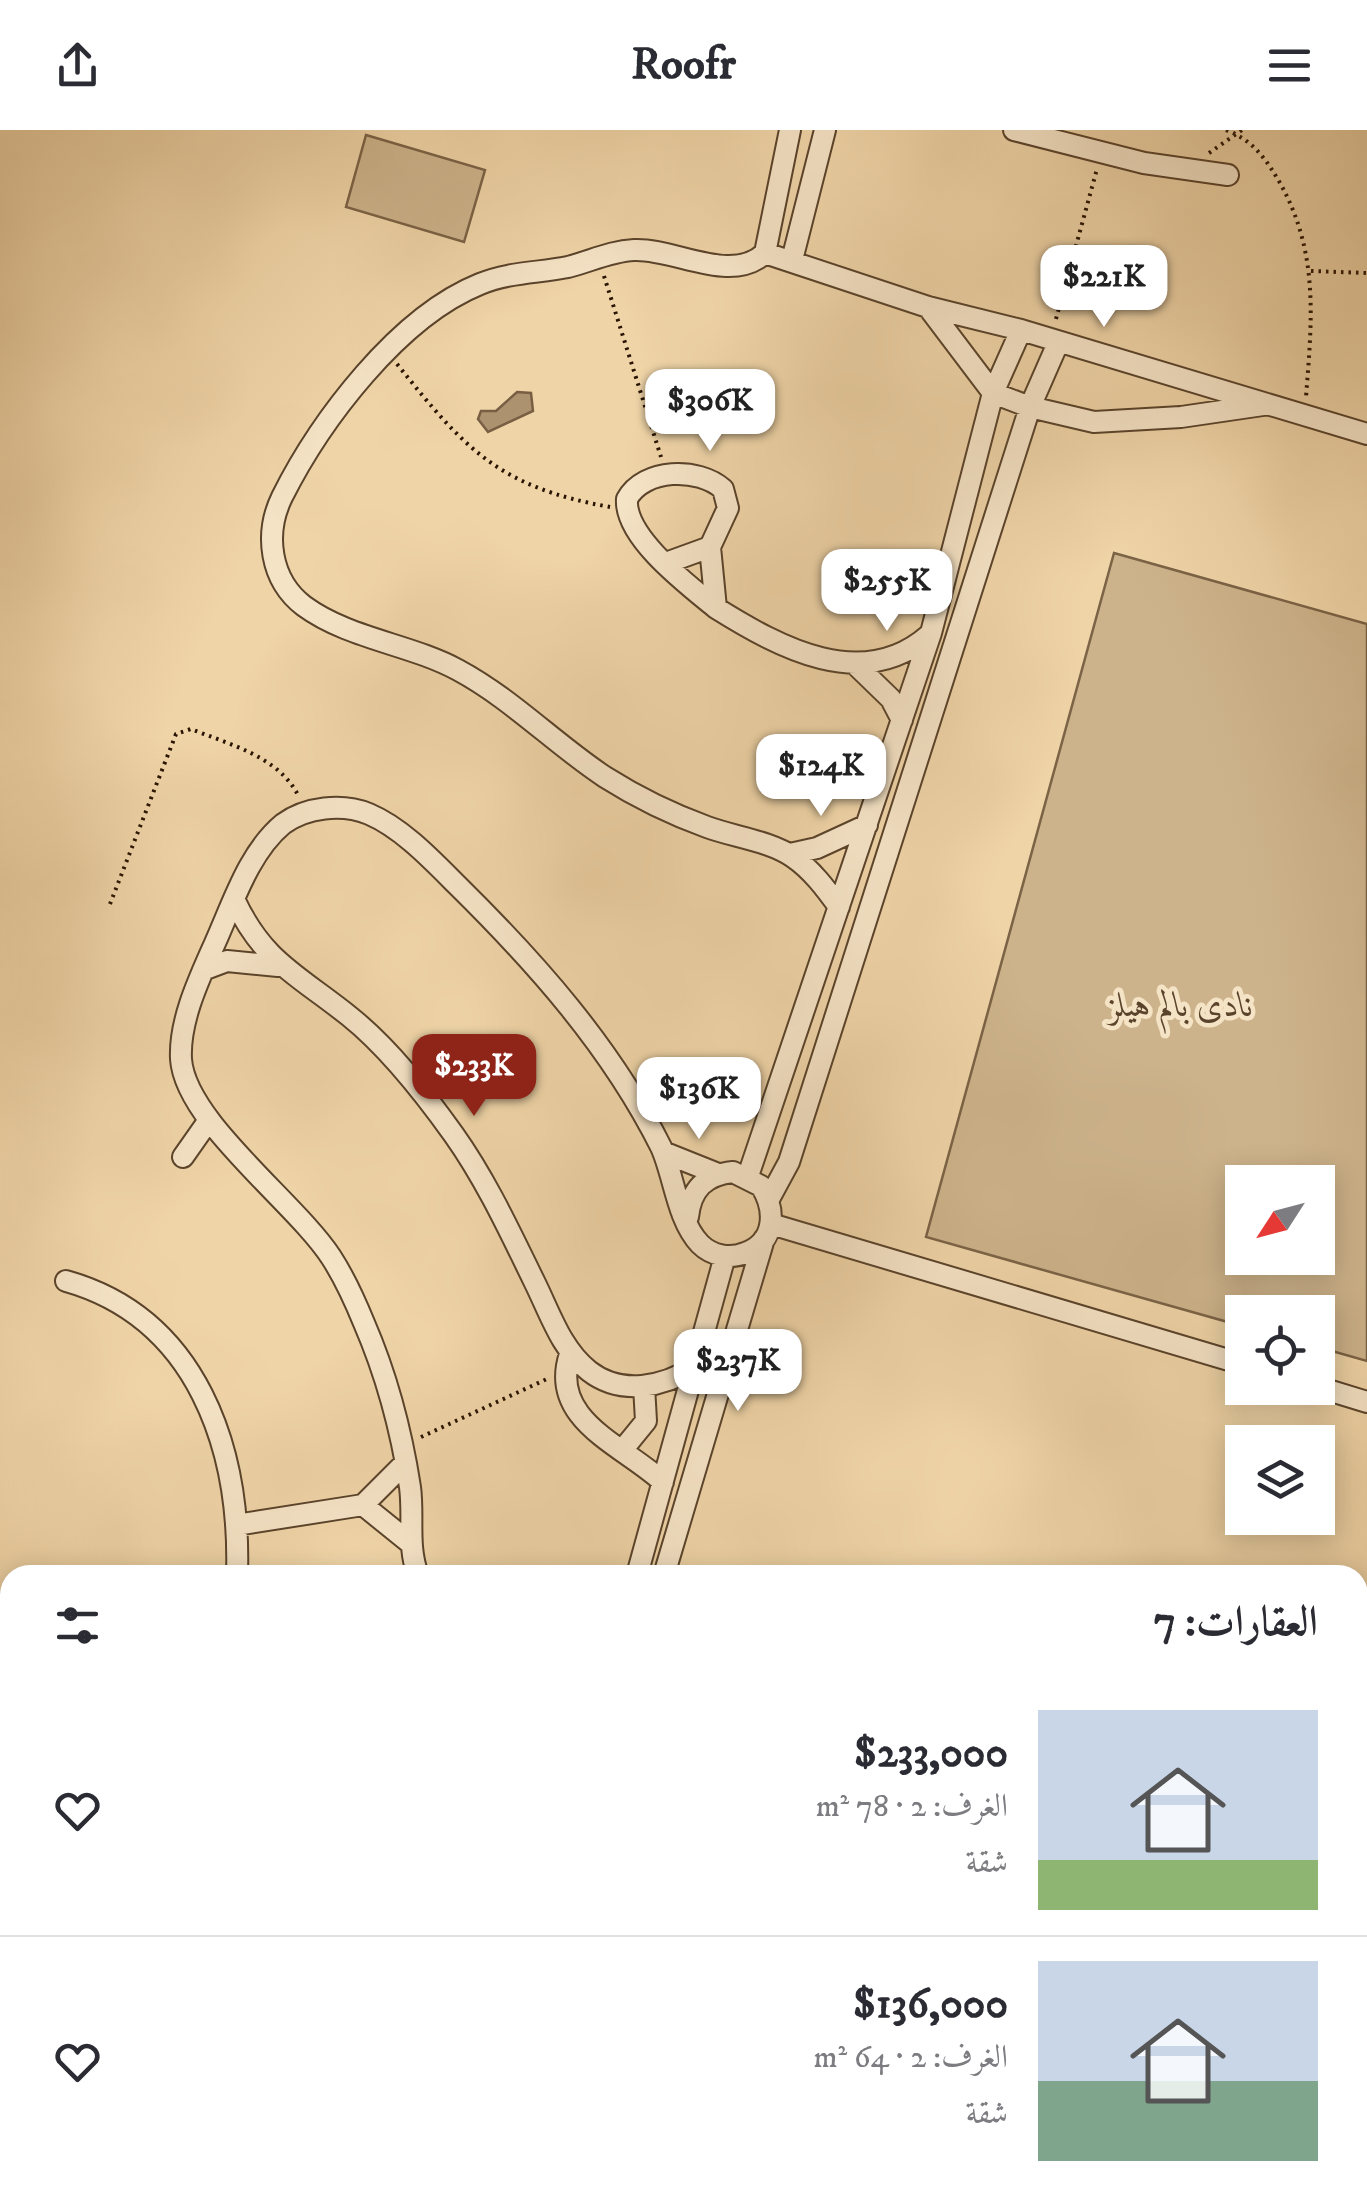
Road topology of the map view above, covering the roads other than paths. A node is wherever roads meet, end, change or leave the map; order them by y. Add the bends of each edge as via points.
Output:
1 (790, 130) edge
2 (825, 130) edge
3 (1014, 130) edge
4 (1228, 175) dead end
5 (765, 253) junction
6 (792, 260) junction
7 (928, 307) junction
8 (1021, 330) junction
9 (1054, 342) junction
10 (993, 393) junction
11 (1264, 405) junction
12 (1030, 407) junction
13 (1367, 434) edge
14 (710, 547) junction
15 (666, 563) junction
16 (716, 608) junction
17 (931, 633) junction
18 (857, 666) junction
19 (902, 720) junction
20 (867, 824) junction
21 (790, 854) junction
22 (234, 900) junction
23 (839, 907) junction
24 (278, 966) junction
25 (203, 970) junction
26 (209, 1120) junction
27 (663, 1152) junction
28 (183, 1157) dead end
29 (718, 1174) junction
30 (748, 1176) junction
31 (769, 1199) junction
32 (688, 1217) junction
33 (768, 1231) junction
34 (726, 1256) junction
35 (66, 1281) dead end
36 (1225, 1359) edge
37 (567, 1362) junction
38 (695, 1367) junction
39 (644, 1386) junction
40 (1335, 1392) edge
41 (1367, 1402) edge
42 (624, 1448) junction
43 (404, 1454) junction
44 (663, 1482) junction
45 (363, 1506) junction
46 (236, 1525) junction
47 (410, 1543) junction
48 (238, 1565) edge
49 (416, 1565) edge
50 (639, 1565) edge
51 (667, 1565) edge

1 - 5 street
2 - 6 street
3 - 4 street via 1144,163
5 - 6 street
5 - 21 street via 735,266 634,250 476,285 446,302 336,408 275,511 272,551 286,588 305,606 460,671 609,780 704,826
6 - 7 street
7 - 8 street
7 - 10 street
8 - 9 street
8 - 10 street
9 - 11 street
9 - 12 street
10 - 12 street
10 - 17 street
11 - 12 street via 1094,422
11 - 13 street
12 - 31 street via 789,1162
14 - 15 street
14 - 15 street via 728,508 723,490 702,477 666,475 632,489 626,510
14 - 16 street
15 - 16 street
16 - 18 street via 759,635
17 - 18 street via 897,657
17 - 19 street
18 - 19 street
19 - 20 street
20 - 21 street
20 - 23 street
21 - 23 street
22 - 24 street via 257,944
22 - 25 street
22 - 27 street via 266,840 287,821 341,808 368,814 430,859 508,935 618,1071
23 - 30 street
24 - 25 street via 228,961
24 - 37 street via 351,1017 456,1137 497,1206
25 - 26 street via 181,1061 190,1093
26 - 28 street
26 - 43 street via 332,1258 388,1383
27 - 29 street
27 - 32 street
29 - 30 street
29 - 32 street via 695,1190
30 - 31 street
31 - 33 street
32 - 34 street via 700,1243
33 - 34 street via 754,1249
33 - 36 street
33 - 51 street
34 - 38 street
35 - 46 street via 130,1307 180,1355 211,1419
37 - 39 street via 622,1385
37 - 42 street via 565,1388 580,1417
38 - 39 street
38 - 44 street
39 - 42 street via 646,1421
40 - 41 street
42 - 44 street
43 - 45 street
43 - 47 street
44 - 50 street
45 - 46 street
45 - 47 street
46 - 48 street
47 - 49 street

